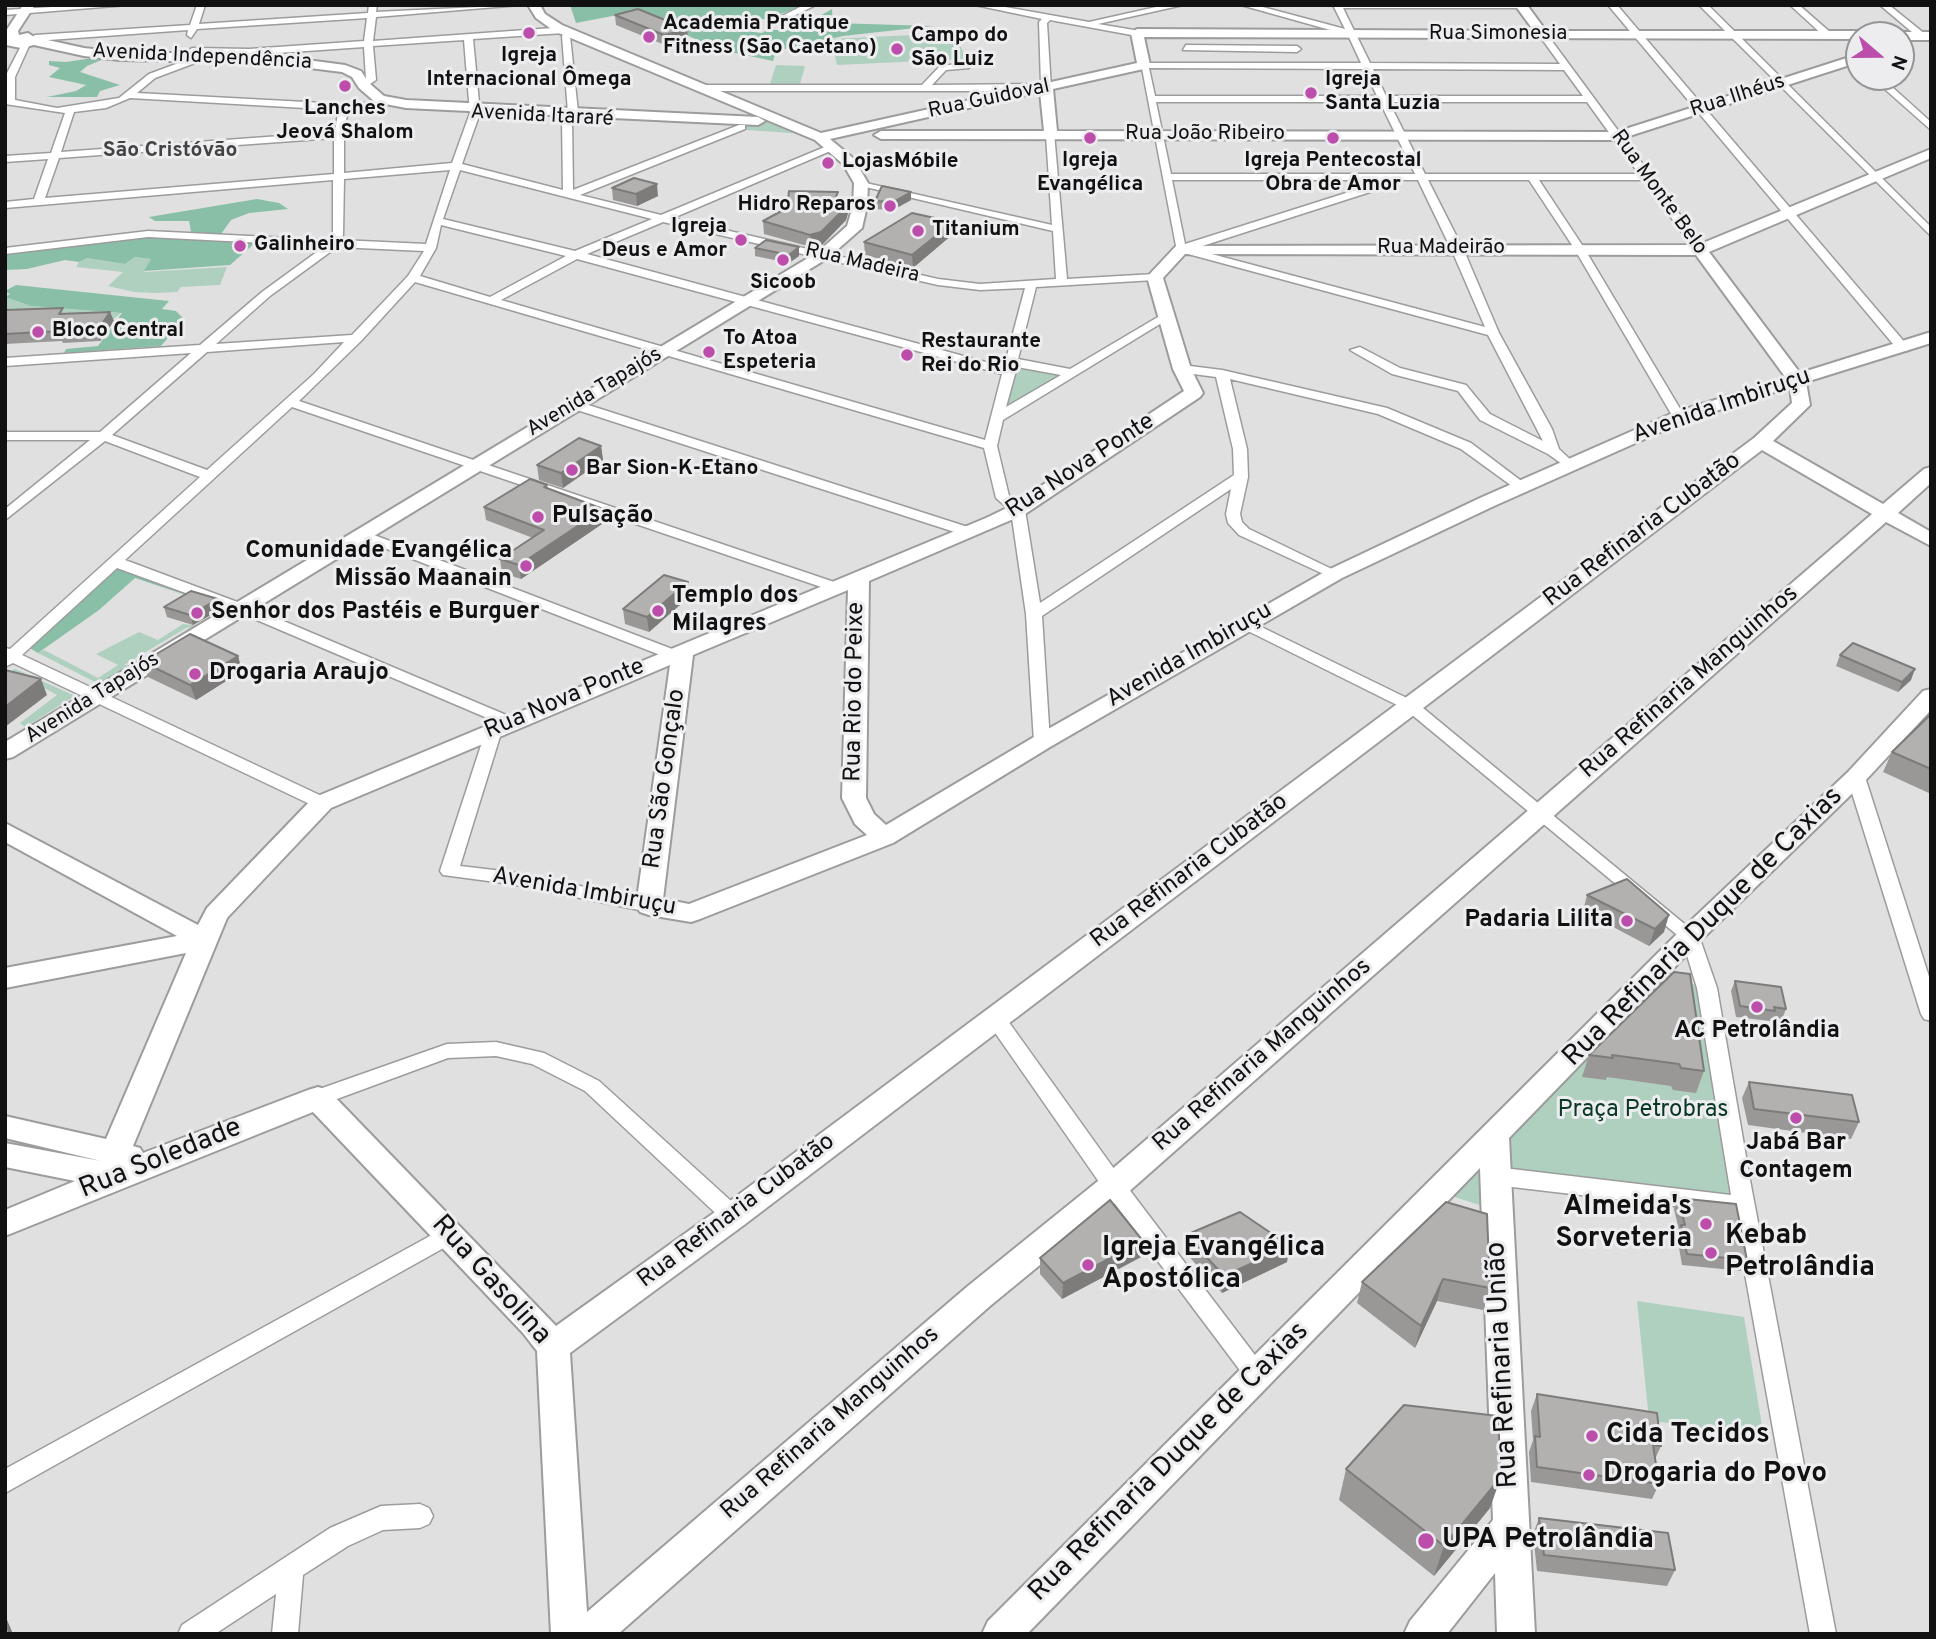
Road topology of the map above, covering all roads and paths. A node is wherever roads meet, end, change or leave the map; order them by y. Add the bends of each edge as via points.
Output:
1 (123, 5) edge
2 (201, 5) edge
3 (516, 5) edge
4 (534, 5) edge
5 (812, 5) edge
6 (1179, 5) edge
7 (1245, 5) edge
8 (1337, 5) edge
9 (1612, 5) edge
10 (1703, 5) edge
11 (1794, 5) edge
12 (1884, 5) edge
13 (989, 6) edge
14 (1521, 6) edge
15 (27, 8) edge
16 (372, 10) edge
17 (5, 13) edge
18 (560, 14) dead end
19 (782, 18) dead end
20 (1048, 18) junction
21 (1898, 21) edge
22 (1083, 24) junction
23 (194, 27) junction
24 (568, 31) junction
25 (1137, 33) junction
26 (1183, 34) junction
27 (1349, 34) junction
28 (1543, 35) junction
29 (1637, 35) junction
30 (1731, 35) junction
31 (1828, 35) junction
32 (1845, 35) edge
33 (468, 36) junction
34 (21, 41) edge
35 (368, 44) junction
36 (1186, 48) junction
37 (1297, 49) dead end
38 (189, 56) junction
39 (1845, 63) edge
40 (1144, 65) junction
41 (1190, 65) junction
42 (1367, 65) junction
43 (966, 66) dead end
44 (1564, 66) junction
45 (8, 78) edge
46 (1782, 83) junction
47 (357, 85) junction
48 (700, 88) junction
49 (924, 88) junction
50 (1046, 88) junction
51 (1891, 91) edge
52 (129, 95) junction
53 (1152, 99) junction
54 (1587, 99) junction
55 (1384, 100) junction
56 (7, 101) edge
57 (380, 105) junction
58 (474, 110) junction
59 (1700, 110) junction
60 (70, 111) junction
61 (343, 112) junction
62 (570, 115) junction
63 (773, 117) junction
64 (758, 121) junction
65 (742, 127) junction
66 (1931, 127) edge
67 (879, 130) junction
68 (1159, 134) junction
69 (339, 135) junction
70 (1051, 135) junction
71 (1400, 136) junction
72 (1617, 136) junction
73 (829, 140) junction
74 (1931, 153) edge
75 (54, 157) junction
76 (5, 159) edge
77 (456, 166) junction
78 (338, 175) junction
79 (1415, 176) junction
80 (1531, 176) junction
81 (1167, 177) junction
82 (1648, 177) junction
83 (1875, 177) junction
84 (861, 183) junction
85 (569, 195) junction
86 (38, 202) junction
87 (5, 205) edge
88 (1788, 213) junction
89 (664, 219) junction
90 (437, 221) junction
91 (1056, 229) junction
92 (1931, 233) edge
93 (333, 243) junction
94 (431, 248) junction
95 (1579, 248) junction
96 (1181, 249) junction
97 (1456, 249) junction
98 (1700, 250) junction
99 (5, 251) edge
100 (576, 254) junction
101 (823, 255) junction
102 (1155, 276) junction
103 (414, 278) junction
104 (1062, 283) junction
105 (1031, 286) junction
106 (492, 300) junction
107 (746, 302) junction
108 (1167, 316) junction
109 (1493, 333) junction
110 (1931, 337) edge
111 (357, 338) junction
112 (202, 347) junction
113 (1903, 348) junction
114 (666, 350) junction
115 (1356, 350) dead end
116 (5, 362) edge
117 (1010, 367) junction
118 (1182, 369) junction
119 (1071, 373) junction
120 (1222, 374) junction
121 (1797, 381) junction
122 (289, 402) junction
123 (576, 405) junction
124 (1679, 417) junction
125 (996, 419) junction
126 (5, 436) edge
127 (103, 436) junction
128 (1761, 442) junction
129 (990, 446) junction
130 (1561, 458) junction
131 (478, 464) junction
132 (1931, 473) edge
133 (210, 476) junction
134 (1241, 477) junction
135 (1521, 486) junction
136 (1018, 510) junction
137 (1885, 513) junction
138 (5, 516) edge
139 (969, 532) junction
140 (361, 534) junction
141 (1931, 540) edge
142 (116, 562) junction
143 (1335, 573) junction
144 (859, 578) junction
145 (835, 587) junction
146 (240, 608) junction
147 (1034, 614) junction
148 (1245, 624) junction
149 (678, 653) junction
150 (7, 657) edge
151 (96, 696) junction
152 (1931, 696) edge
153 (1411, 706) junction
154 (503, 726) junction
155 (1042, 742) junction
156 (5, 752) edge
157 (1856, 777) junction
158 (321, 803) junction
159 (1541, 813) junction
160 (5, 831) edge
161 (884, 837) junction
162 (649, 906) junction
163 (169, 920) junction
164 (1690, 936) junction
165 (205, 940) junction
166 (148, 951) junction
167 (1672, 975) junction
168 (5, 978) edge
169 (1927, 987) edge
170 (1707, 988) junction
171 (1931, 1013) edge
172 (996, 1019) junction
173 (318, 1098) junction
174 (5, 1127) edge
175 (1494, 1137) junction
176 (5, 1155) edge
177 (115, 1164) junction
178 (1495, 1176) junction
179 (1114, 1186) junction
180 (1743, 1205) junction
181 (1465, 1210) junction
182 (733, 1216) junction
183 (5, 1224) edge
184 (450, 1234) junction
185 (553, 1347) junction
186 (1256, 1374) junction
187 (5, 1482) edge
188 (420, 1516) dead end
189 (1511, 1525) junction
190 (291, 1569) junction
191 (191, 1634) edge
192 (285, 1634) edge
193 (570, 1634) edge
194 (590, 1634) edge
195 (1001, 1634) edge
196 (1423, 1634) edge
197 (1516, 1634) edge
198 (1823, 1634) edge

1 - 15 street
2 - 23 street
3 - 16 street
4 - 24 street via 545,20
5 - 19 street
6 - 22 street
7 - 27 street
8 - 14 street
8 - 27 street
9 - 29 street
10 - 30 street
11 - 31 street
12 - 21 street
13 - 20 street
14 - 28 street, Rua Monte Belo
15 - 17 street
15 - 34 street
16 - 23 street
16 - 35 street
18 - 24 street
20 - 22 street
20 - 50 street via 1043,22
22 - 25 street
23 - 34 street
23 - 38 street
24 - 33 street
24 - 48 street
24 - 62 street
25 - 26 street, Rua Simonesia
25 - 40 street
26 - 27 street, Rua Simonesia
26 - 36 street
27 - 28 street, Rua Simonesia
27 - 42 street
28 - 29 street, Rua Simonesia
28 - 44 street, Rua Monte Belo
29 - 30 street, Rua Simonesia
29 - 59 street
30 - 31 street, Rua Simonesia
30 - 46 street
31 - 32 street, Rua Simonesia
33 - 35 street
33 - 58 street
34 - 38 street, Avenida Independência via 116,59
34 - 45 street
35 - 38 street
35 - 47 street via 371,80
36 - 37 street
36 - 41 street
38 - 47 street, Avenida Independência via 323,65 357,74
38 - 52 street via 147,79
39 - 46 street, Rua Ilhéus
40 - 41 street
40 - 50 street, Rua Guidoval
40 - 53 street
41 - 42 street
42 - 44 street
42 - 55 street
43 - 49 street via 943,68
44 - 54 street, Rua Monte Belo
45 - 56 street
46 - 59 street, Rua Ilhéus
46 - 83 street
47 - 57 street, Avenida Itararé via 362,99
47 - 58 street, Avenida Itararé via 380,99
48 - 49 street
48 - 63 street
49 - 50 street
50 - 67 street, Rua Guidoval
50 - 70 street
51 - 66 street
52 - 60 street via 106,105
52 - 61 street via 324,106
53 - 55 street
53 - 68 street
54 - 55 street
54 - 72 street, Rua Monte Belo
55 - 71 street
56 - 60 street
57 - 58 street, Avenida Itararé
57 - 61 street
58 - 62 street, Avenida Itararé
58 - 77 street
59 - 72 street, Rua Ilhéus
59 - 88 street
60 - 75 street
61 - 69 street
62 - 64 street, Avenida Itararé
62 - 65 street, Avenida Itararé
62 - 85 street
63 - 64 street
63 - 73 street
64 - 65 street
65 - 85 street
67 - 70 street, Rua João Ribeiro
67 - 73 street, Rua João Ribeiro
68 - 70 street, Rua João Ribeiro
68 - 71 street, Rua João Ribeiro
68 - 81 street
69 - 75 street
69 - 78 street
70 - 91 street
71 - 72 street, Rua João Ribeiro
71 - 79 street
72 - 82 street, Rua Monte Belo
73 - 84 street
73 - 89 street
74 - 83 street
75 - 76 street
75 - 86 street
77 - 78 street, Rua Madeira
77 - 85 street, Rua Madeira
77 - 90 street
78 - 86 street, Rua Madeira
78 - 93 street via 338,235
79 - 80 street
79 - 81 street
79 - 96 street
79 - 97 street
80 - 82 street
80 - 95 street
81 - 96 street
82 - 98 street, Rua Monte Belo
83 - 88 street
83 - 92 street
84 - 91 street
84 - 101 street, Avenida Tapajós via 854,228
85 - 89 street, Rua Madeira
86 - 87 street, Rua Madeira
88 - 98 street
88 - 113 street
89 - 100 street
89 - 101 street, Rua Madeira
90 - 94 street
90 - 100 street
91 - 104 street
93 - 94 street
93 - 99 street via 148,234
93 - 112 street
94 - 103 street
95 - 97 street, Rua Madeirão
95 - 98 street, Rua Madeirão
95 - 124 street
96 - 97 street, Rua Madeirão
96 - 102 street
96 - 109 street
97 - 109 street
98 - 121 street, Rua Monte Belo
100 - 106 street
100 - 107 street
101 - 105 street, Rua Madeira via 938,282
101 - 107 street, Avenida Tapajós
102 - 104 street, Rua Madeira
102 - 108 street
103 - 106 street
103 - 111 street
104 - 105 street, Rua Madeira
105 - 117 street
106 - 114 street
107 - 114 street, Avenida Tapajós
107 - 117 street
108 - 118 street
108 - 119 street
109 - 130 street
110 - 113 street, Avenida Imbiruçu
111 - 112 street
111 - 122 street
112 - 116 street
112 - 127 street
113 - 121 street, Avenida Imbiruçu
114 - 123 street, Avenida Tapajós
114 - 129 street
115 - 130 street via 1396,371 1462,388 1485,417
117 - 119 street
117 - 125 street
118 - 120 street
118 - 136 street, Rua Nova Ponte via 1194,393
119 - 125 street
120 - 134 street via 1240,449
120 - 135 street via 1382,411 1466,446
121 - 124 street, Avenida Imbiruçu
121 - 128 street, Rua Refinaria Cubatão via 1801,405
122 - 131 street
122 - 133 street
123 - 131 street, Avenida Tapajós
123 - 139 street
124 - 130 street, Avenida Imbiruçu
125 - 129 street
126 - 127 street
127 - 133 street
127 - 138 street
128 - 137 street
128 - 153 street, Rua Refinaria Cubatão
129 - 136 street via 1003,498
130 - 135 street, Avenida Imbiruçu
131 - 140 street, Avenida Tapajós
131 - 145 street
132 - 137 street, Rua Refinaria Manguinhos
133 - 142 street
134 - 143 street via 1235,523 1244,532
134 - 147 street
135 - 143 street, Avenida Imbiruçu
136 - 139 street, Rua Nova Ponte
136 - 147 street
137 - 141 street
137 - 159 street, Rua Refinaria Manguinhos
139 - 144 street, Rua Nova Ponte
140 - 146 street, Avenida Tapajós
140 - 149 street
142 - 146 street
142 - 150 street
143 - 148 street, Avenida Imbiruçu
144 - 145 street, Rua Nova Ponte
144 - 161 street, Rua Rio do Peixe via 854,798 864,818
145 - 149 street, Rua Nova Ponte
146 - 151 street, Avenida Tapajós
146 - 154 street
147 - 155 street
148 - 153 street
148 - 155 street, Avenida Imbiruçu
149 - 154 street, Rua Nova Ponte
149 - 162 street, Rua São Gonçalo
150 - 151 street
151 - 156 street, Avenida Tapajós
151 - 158 street
152 - 157 street, Rua Refinaria Duque de Caxias
153 - 159 street
153 - 172 street, Rua Refinaria Cubatão
154 - 158 street, Rua Nova Ponte
154 - 162 street, Avenida Imbiruçu via 449,871 511,878
155 - 161 street, Avenida Imbiruçu
157 - 164 street, Rua Refinaria Duque de Caxias
157 - 169 street
158 - 165 street, Rua Nova Ponte via 216,914
159 - 164 street
159 - 179 street, Rua Refinaria Manguinhos
160 - 163 street
161 - 162 street, Avenida Imbiruçu via 691,913
163 - 165 street
163 - 166 street
164 - 167 street, Rua Refinaria Duque de Caxias
164 - 170 street
165 - 166 street
165 - 177 street, Rua Nova Ponte
166 - 168 street
167 - 170 street
167 - 175 street, Rua Refinaria Duque de Caxias
169 - 171 street
170 - 180 street
172 - 179 street
172 - 182 street, Rua Refinaria Cubatão
173 - 177 street, Rua Soledade via 150,1163
173 - 182 street via 447,1051 496,1049 537,1058 592,1086
173 - 184 street, Rua Gasolina
174 - 177 street
175 - 178 street, Rua Refinaria União
175 - 181 street, Rua Refinaria Duque de Caxias
176 - 177 street
177 - 183 street, Rua Soledade
178 - 180 street
178 - 181 street, Rua Refinaria União
179 - 186 street
179 - 194 street, Rua Refinaria Manguinhos via 979,1296
180 - 198 street
181 - 186 street, Rua Refinaria Duque de Caxias
181 - 189 street, Rua Refinaria União
182 - 185 street, Rua Refinaria Cubatão
184 - 185 street, Rua Gasolina
184 - 187 street
185 - 193 street, Rua Gasolina
186 - 195 street, Rua Refinaria Duque de Caxias
188 - 190 street via 381,1518 339,1537
189 - 196 street
189 - 197 street, Rua Refinaria União
190 - 191 street
190 - 192 street

